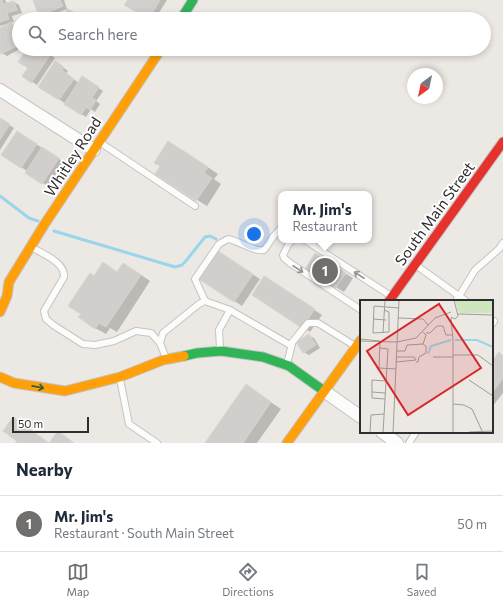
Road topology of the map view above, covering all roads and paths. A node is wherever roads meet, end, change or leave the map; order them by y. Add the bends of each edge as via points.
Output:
1 (193, 0) edge
2 (185, 12) edge
3 (156, 56) edge
4 (0, 90) edge
5 (503, 142) edge
6 (97, 146) junction
7 (195, 206) dead end
8 (278, 231) edge
9 (289, 243) edge
10 (309, 243) edge
11 (503, 243) edge
12 (31, 247) junction
13 (415, 264) junction
14 (9, 282) junction
15 (0, 288) edge
16 (457, 298) edge
17 (390, 299) edge
18 (205, 301) junction
19 (360, 309) edge
20 (230, 310) junction
21 (0, 312) edge
22 (160, 343) junction
23 (358, 343) edge
24 (292, 344) junction
25 (220, 351) junction
26 (167, 359) junction
27 (286, 365) junction
28 (1, 373) edge
29 (120, 377) junction
30 (324, 391) junction
31 (360, 416) edge
32 (383, 433) edge
33 (415, 433) edge
34 (157, 443) edge
35 (287, 443) edge
36 (397, 443) edge
37 (409, 443) edge

1 - 2 main road
3 - 6 main road, Whitley Road
4 - 6 street
5 - 13 main road, South Main Street
6 - 7 lane
6 - 12 main road, Whitley Road
8 - 18 lane via 264,250 259,251 228,239 219,244 195,279
9 -> 19 lane via 284,258
17 -> 10 lane
11 - 16 lane via 475,270
12 - 14 main road, Whitley Road
12 - 22 lane via 60,265 64,272 64,277 44,311 46,319 53,325 83,344 95,346 136,331 151,333
13 - 16 lane
13 - 17 main road, South Main Street
14 - 15 main road, Whitley Road
14 - 21 main road, Whitley Road via 7,296
18 - 20 lane
18 - 22 lane via 163,334
20 - 24 lane via 286,344
20 - 25 lane via 219,330
22 - 26 lane
23 - 24 lane via 313,322 308,323
23 - 30 main road
24 - 27 lane
25 - 26 main road
25 - 27 main road via 242,352
26 - 29 main road
27 - 30 main road
28 - 29 main road via 65,382 78,387
29 - 34 lane via 129,424
30 - 31 street
30 - 35 main road
32 - 36 street
33 - 37 lane

